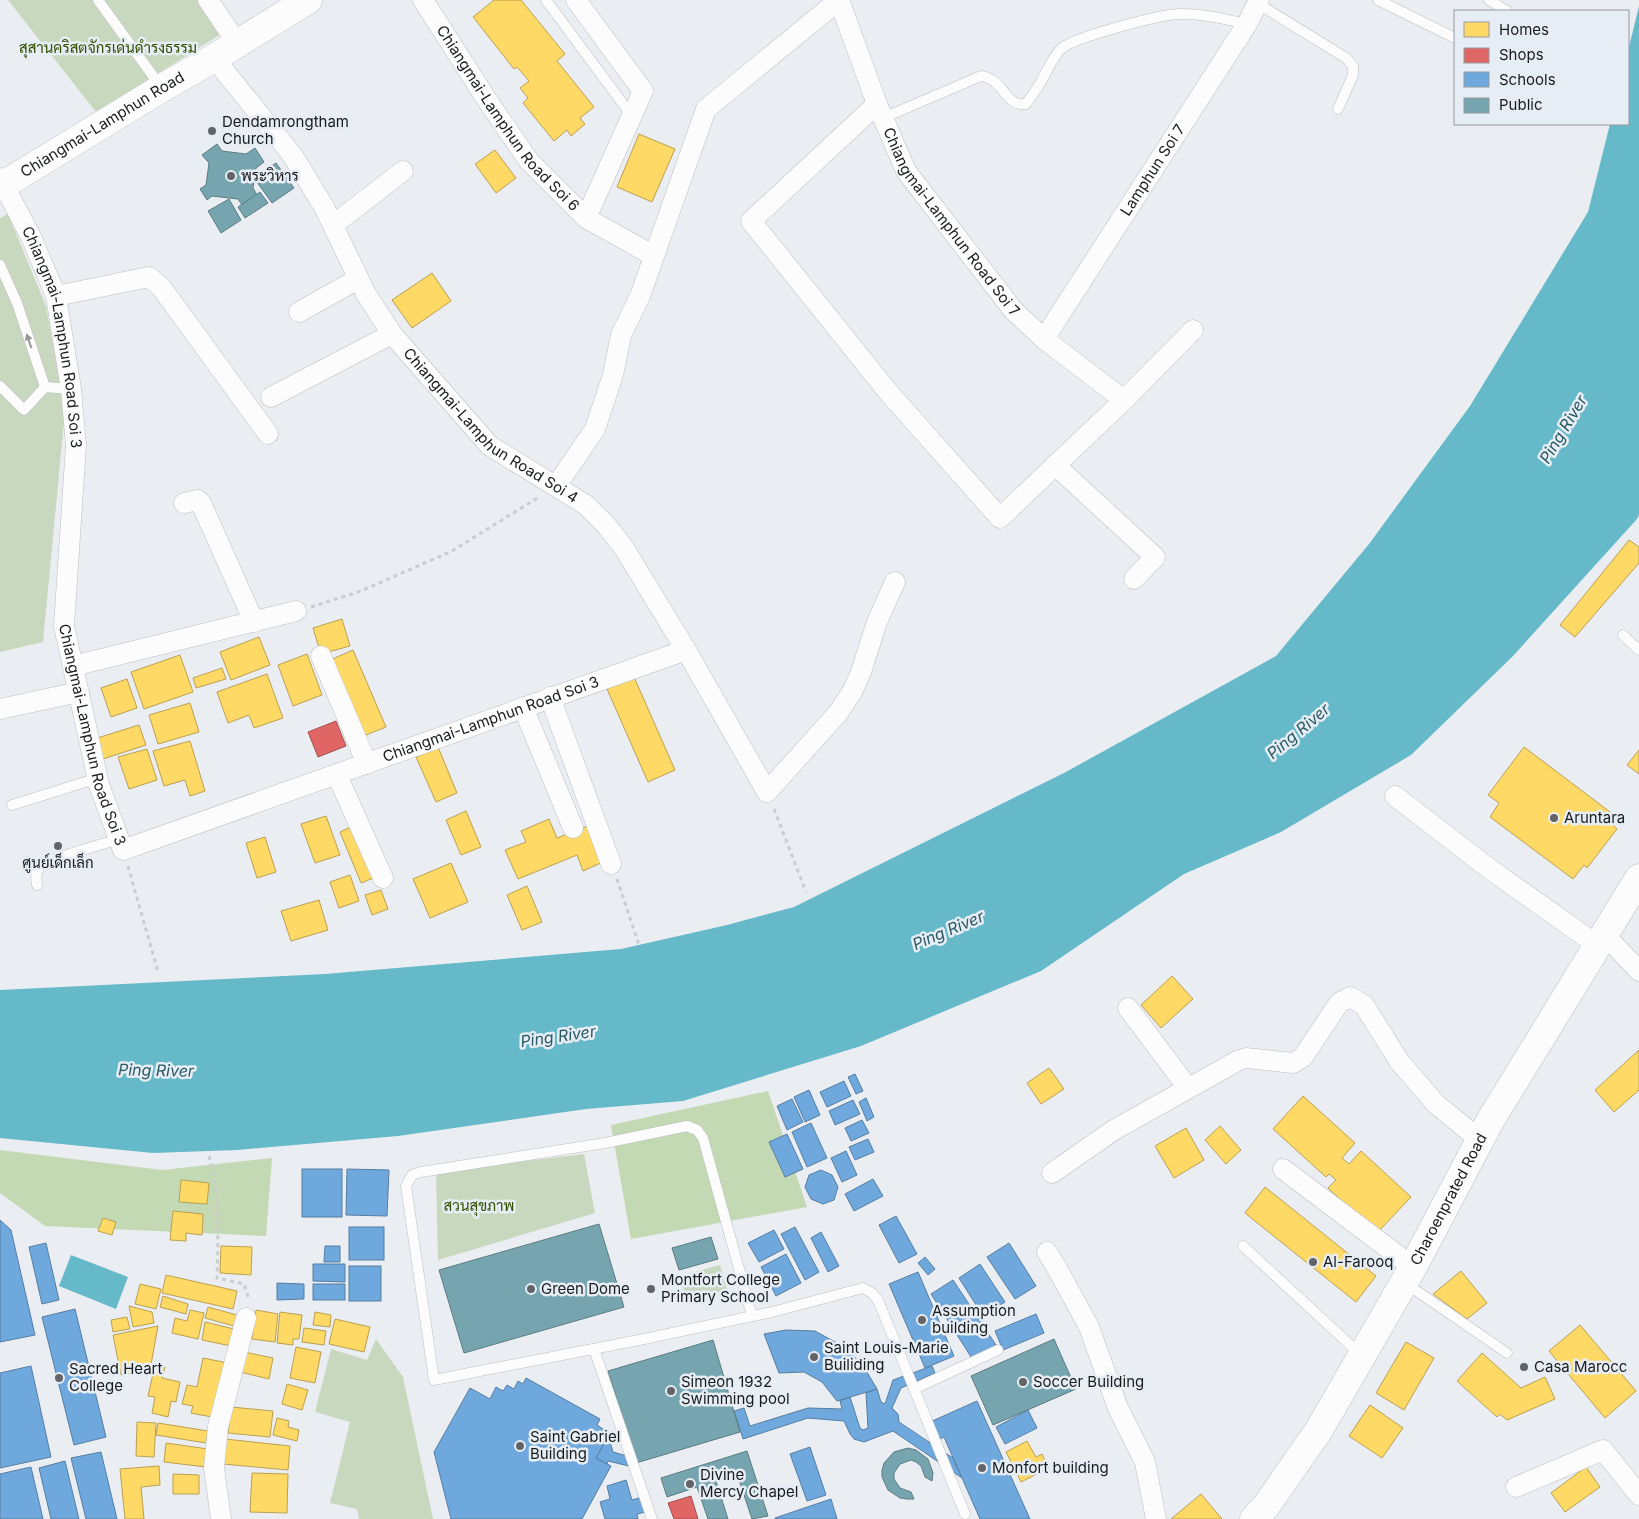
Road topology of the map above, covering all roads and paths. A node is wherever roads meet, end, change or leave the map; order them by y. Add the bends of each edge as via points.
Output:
1 (98, 0) edge
2 (208, 0) edge
3 (308, 0) edge
4 (423, 0) edge
5 (546, 0) edge
6 (576, 0) edge
7 (839, 0) edge
8 (1378, 0) edge
9 (1489, 0) edge
10 (1258, 2) edge
11 (1505, 10) edge
12 (1247, 24) junction
13 (1454, 38) edge
14 (237, 43) junction
15 (214, 58) junction
16 (162, 88) junction
17 (1338, 109) dead end
18 (880, 111) junction
19 (632, 116) junction
20 (403, 171) dead end
21 (1, 183) edge
22 (586, 218) junction
23 (333, 226) junction
24 (654, 256) junction
25 (0, 265) edge
26 (358, 278) junction
27 (56, 296) junction
28 (299, 312) dead end
29 (1193, 330) dead end
30 (392, 334) junction
31 (1044, 339) junction
32 (0, 386) edge
33 (45, 387) junction
34 (70, 389) junction
35 (271, 397) dead end
36 (1124, 400) junction
37 (268, 434) dead end
38 (1055, 465) junction
39 (556, 486) junction
40 (184, 503) dead end
41 (1134, 579) dead end
42 (895, 582) dead end
43 (296, 611) joint
44 (254, 622) junction
45 (1623, 635) dead end
46 (686, 650) junction
47 (1639, 650) edge
48 (321, 656) dead end
49 (73, 666) junction
50 (79, 692) junction
51 (550, 697) junction
52 (523, 707) junction
53 (0, 710) edge
54 (367, 764) junction
55 (337, 774) junction
56 (98, 778) junction
57 (767, 792) junction
58 (1395, 796) dead end
59 (12, 805) dead end
60 (573, 828) dead end
61 (121, 845) junction
62 (612, 864) joint
63 (383, 878) dead end
64 (1639, 878) edge
65 (37, 885) dead end
66 (806, 892) dead end
67 (1600, 940) junction
68 (639, 945) dead end
69 (1639, 971) edge
70 (158, 972) dead end
71 (1128, 1008) dead end
72 (1188, 1088) junction
73 (1480, 1140) junction
74 (209, 1156) dead end
75 (1282, 1169) dead end
76 (1052, 1173) dead end
77 (1243, 1246) dead end
78 (1047, 1252) dead end
79 (1409, 1275) junction
80 (752, 1316) junction
81 (246, 1318) joint
82 (594, 1349) junction
83 (998, 1350) dead end
84 (1507, 1353) dead end
85 (1363, 1356) junction
86 (914, 1389) junction
87 (1516, 1487) dead end
88 (1639, 1495) edge
89 (965, 1514) dead end
90 (221, 1519) edge
91 (652, 1519) edge
92 (1156, 1519) edge
93 (1254, 1519) edge

1 - 16 lane
2 - 14 street
3 - 14 street, Chiangmai-Lamphun Road
4 - 22 street, Chiangmai-Lamphun Road Soi 6 via 529,161
5 - 19 lane
6 - 19 street, Chiangmai-Lamphun Road Soi 6 via 643,91
7 - 18 street, Chiangmai-Lamphun Road Soi 7
7 - 24 street via 706,109
8 - 13 lane
9 - 11 lane
10 - 12 street, Lamphun Soi 7
10 - 17 lane via 1346,58 1353,66 1353,75
12 - 18 lane via 1177,14 1125,25 1063,47 1026,104 1013,103 997,82 981,76
12 - 31 street, Lamphun Soi 7
14 - 15 street, Chiangmai-Lamphun Road
15 - 16 street, Chiangmai-Lamphun Road
15 - 23 street, Chiangmai-Lamphun Road Soi 4 via 293,156
16 - 21 street, Chiangmai-Lamphun Road
18 - 31 street, Chiangmai-Lamphun Road Soi 7 via 906,171 1013,310
18 - 38 street via 751,221 889,393 1000,518
19 - 22 street, Chiangmai-Lamphun Road Soi 6
20 - 23 street
21 - 27 street, Chiangmai-Lamphun Road Soi 3 via 32,239
22 - 24 street
23 - 26 street, Chiangmai-Lamphun Road Soi 4
24 - 39 street via 621,335 613,375 595,429
33 -> 25 lane via 17,303
26 - 28 street
26 - 30 street, Chiangmai-Lamphun Road Soi 4
27 - 34 street, Chiangmai-Lamphun Road Soi 3
27 - 37 street via 149,277 161,287
29 - 36 street
30 - 35 street
30 - 39 street, Chiangmai-Lamphun Road Soi 4 via 490,446
31 - 36 street, Chiangmai-Lamphun Road Soi 7
32 - 33 lane via 24,410
33 - 34 lane
34 - 49 street, Chiangmai-Lamphun Road Soi 3 via 76,445 64,626
36 - 38 street
38 - 41 street via 1155,557
39 - 43 path via 452,551 361,591
39 - 46 street, Chiangmai-Lamphun Road Soi 4 via 586,505 606,525 624,548
40 - 44 street via 198,500 201,503
42 - 57 street via 852,692 838,714
43 - 44 street
44 - 49 street
45 - 47 lane
46 - 51 street, Chiangmai-Lamphun Road Soi 3
46 - 57 street, Chiangmai-Lamphun Road Soi 4
48 - 54 street
49 - 50 street, Chiangmai-Lamphun Road Soi 3
50 - 53 street
50 - 56 street, Chiangmai-Lamphun Road Soi 3
51 - 52 street, Chiangmai-Lamphun Road Soi 3
51 - 62 street
52 - 54 street, Chiangmai-Lamphun Road Soi 3
52 - 60 street
54 - 55 street, Chiangmai-Lamphun Road Soi 3
55 - 61 street, Chiangmai-Lamphun Road Soi 3
55 - 63 street
56 - 59 lane
56 - 61 street, Chiangmai-Lamphun Road Soi 3
57 - 66 path
58 - 67 street via 1487,867
61 - 65 lane via 40,867 36,874
61 - 70 path
62 - 68 path
64 - 67 street, Charoenprated Road
67 - 69 street
67 - 73 street, Charoenprated Road
71 - 72 street
72 - 73 street via 1246,1058 1298,1061 1339,1003 1350,997 1364,1006 1399,1061 1436,1104
72 - 76 street via 1114,1130
73 - 79 street, Charoenprated Road
74 - 81 path via 218,1228 217,1278 244,1284 249,1301
75 - 79 street
77 - 85 lane
78 - 92 street via 1089,1326 1118,1408 1145,1462
79 - 84 lane
79 - 85 street, Charoenprated Road
80 - 82 lane
80 - 82 lane via 703,1138 697,1130 687,1126 412,1175 406,1186 434,1380
80 - 86 lane via 863,1288 878,1300
81 - 90 street via 218,1427 214,1468
82 - 91 lane
83 - 86 lane
85 - 93 street, Charoenprated Road via 1319,1430
86 - 89 lane
87 - 88 street via 1603,1450

